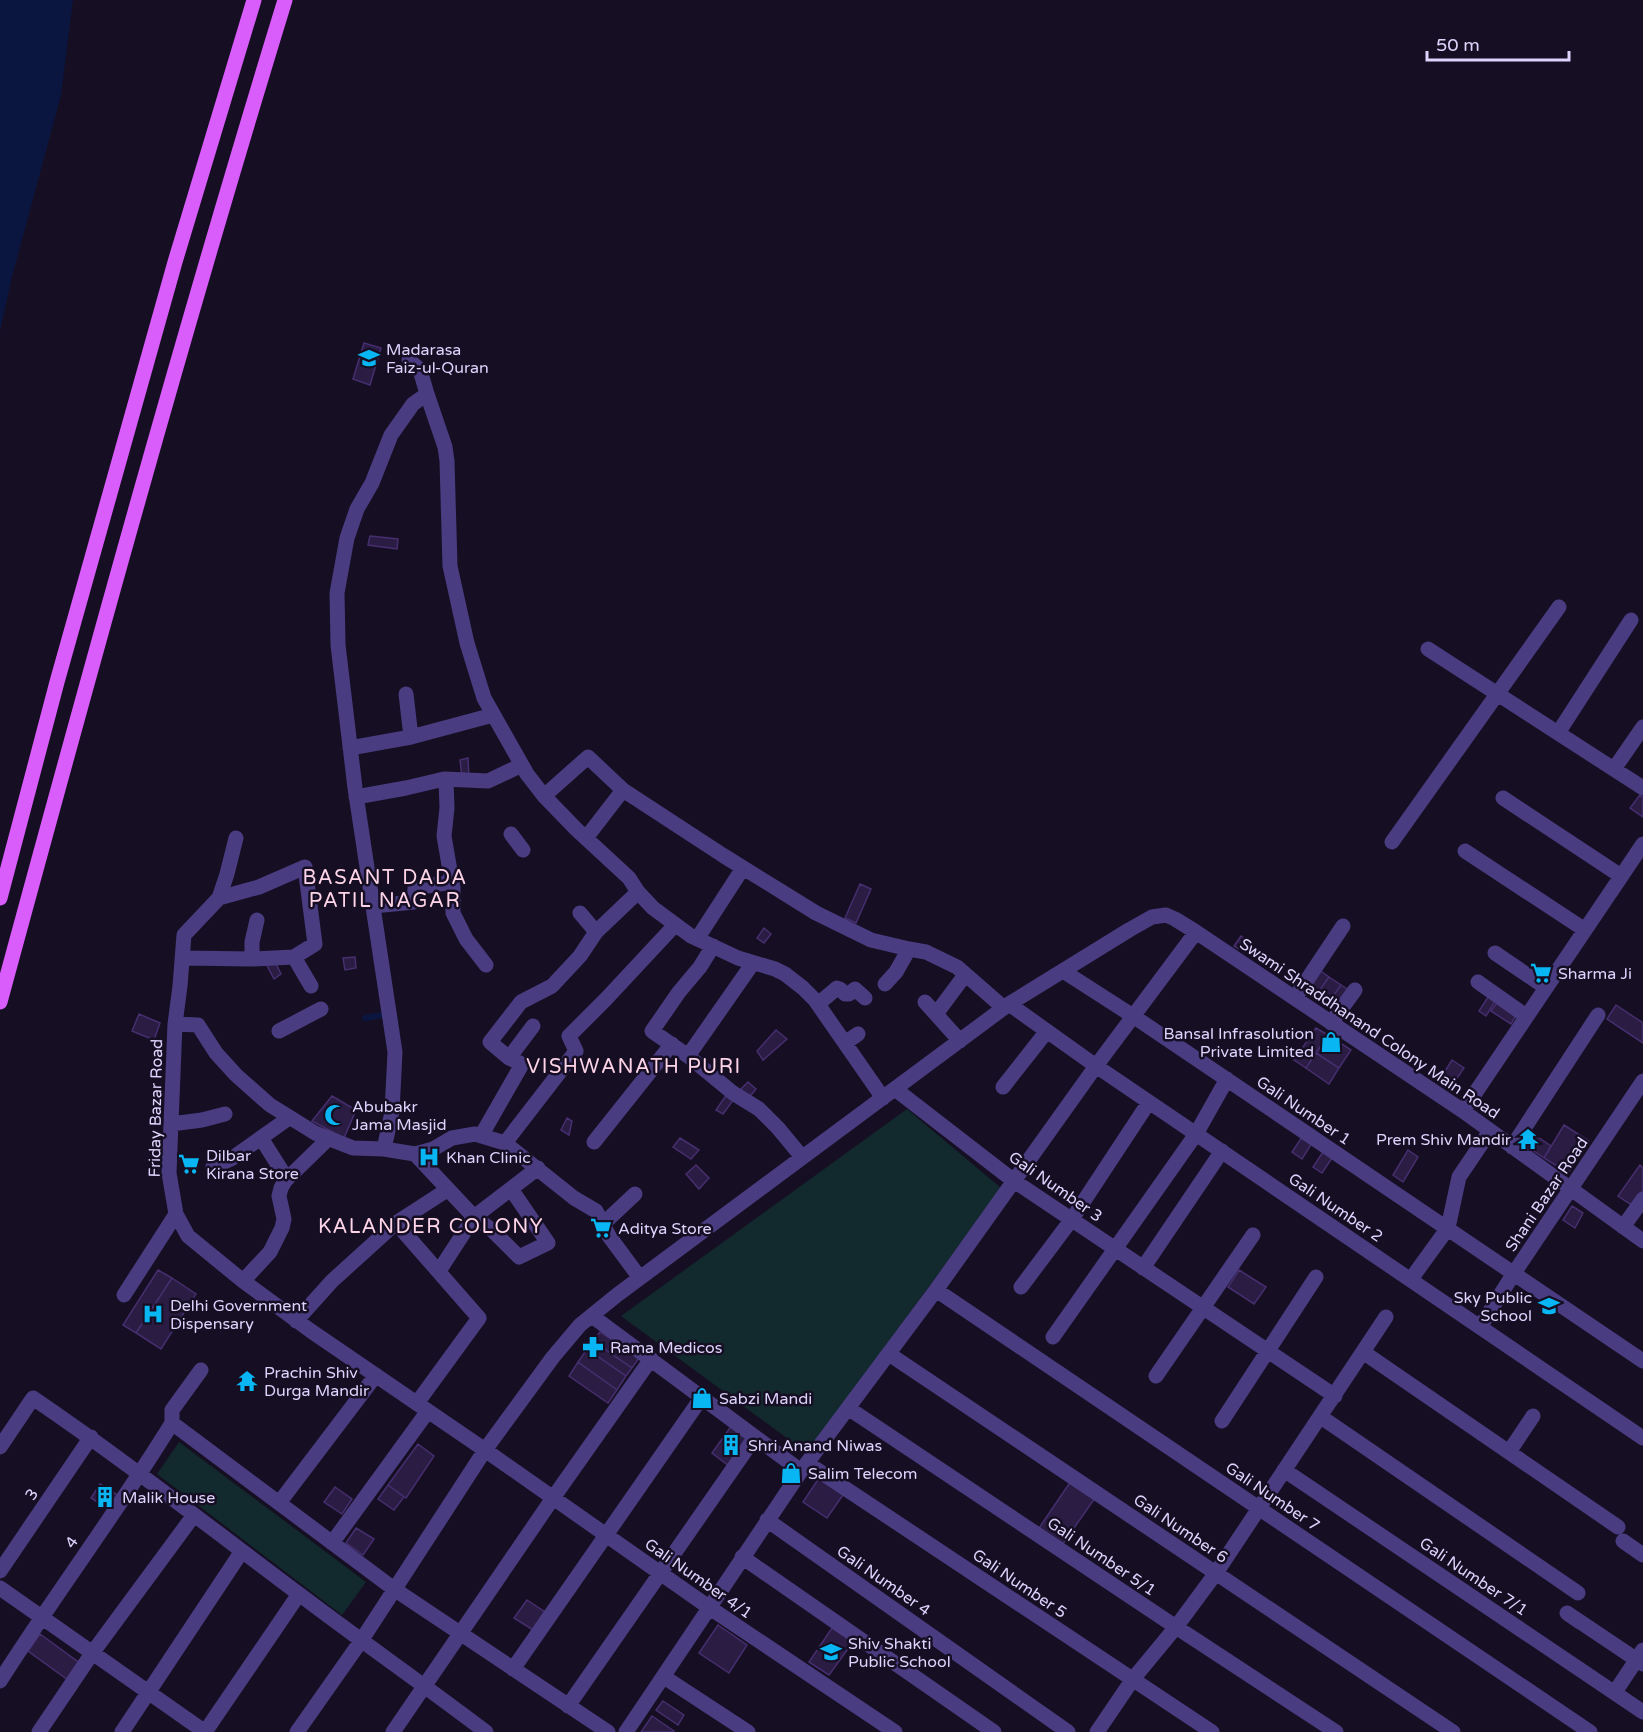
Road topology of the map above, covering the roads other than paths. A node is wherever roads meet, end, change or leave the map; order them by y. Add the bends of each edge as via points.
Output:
1 (254, 0) edge
2 (285, 0) edge
3 (409, 360) dead end
4 (427, 394) junction
5 (1559, 607) dead end
6 (1631, 620) dead end
7 (1428, 649) dead end
8 (406, 694) dead end
9 (1497, 694) junction
10 (493, 715) junction
11 (1643, 727) edge
12 (1558, 733) junction
13 (411, 737) junction
14 (350, 748) junction
15 (522, 765) junction
16 (1614, 769) junction
17 (446, 780) junction
18 (1643, 788) edge
19 (623, 790) junction
20 (544, 796) junction
21 (356, 797) junction
22 (1503, 798) dead end
23 (511, 834) dead end
24 (236, 838) dead end
25 (586, 838) junction
26 (1392, 842) dead end
27 (1643, 844) edge
28 (523, 850) dead end
29 (1465, 851) dead end
30 (743, 868) junction
31 (1621, 876) junction
32 (452, 882) junction
33 (638, 892) junction
34 (0, 898) edge
35 (219, 898) junction
36 (373, 906) junction
37 (580, 913) dead end
38 (257, 920) dead end
39 (675, 925) junction
40 (1343, 926) dead end
41 (1585, 930) junction
42 (596, 932) junction
43 (1196, 932) junction
44 (697, 939) junction
45 (713, 946) junction
46 (909, 949) junction
47 (1495, 953) dead end
48 (294, 957) junction
49 (183, 958) junction
50 (252, 959) junction
51 (753, 963) junction
52 (486, 965) dead end
53 (1063, 971) junction
54 (965, 975) junction
55 (1478, 982) dead end
56 (885, 984) dead end
57 (311, 986) dead end
58 (1545, 987) junction
59 (1355, 990) dead end
60 (865, 998) dead end
61 (1295, 998) junction
62 (0, 1002) edge
63 (925, 1002) dead end
64 (818, 1004) junction
65 (1007, 1006) junction
66 (321, 1010) dead end
67 (936, 1014) junction
68 (1598, 1015) dead end
69 (1133, 1016) junction
70 (1527, 1016) junction
71 (1331, 1023) junction
72 (175, 1024) junction
73 (533, 1026) dead end
74 (279, 1031) dead end
75 (1047, 1031) junction
76 (858, 1034) dead end
77 (960, 1041) junction
78 (845, 1043) junction
79 (672, 1044) junction
80 (688, 1056) junction
81 (509, 1058) junction
82 (1096, 1066) junction
83 (1227, 1079) junction
84 (1643, 1081) edge
85 (1003, 1087) dead end
86 (889, 1093) junction
87 (1149, 1102) junction
88 (1463, 1111) junction
89 (225, 1114) dead end
90 (289, 1118) junction
91 (171, 1124) junction
92 (1490, 1131) junction
93 (1196, 1134) junction
94 (481, 1136) junction
95 (261, 1138) junction
96 (328, 1139) junction
97 (594, 1142) dead end
98 (505, 1143) junction
99 (1512, 1147) junction
100 (384, 1149) junction
101 (1222, 1151) junction
102 (415, 1154) junction
103 (802, 1158) junction
104 (213, 1167) dead end
105 (538, 1168) junction
106 (287, 1179) junction
107 (1014, 1181) junction
108 (1571, 1189) junction
109 (447, 1190) junction
110 (511, 1190) junction
111 (635, 1194) dead end
112 (1643, 1199) edge
113 (177, 1214) junction
114 (474, 1217) junction
115 (1072, 1219) junction
116 (396, 1223) junction
117 (603, 1224) junction
118 (1623, 1227) junction
119 (1448, 1228) junction
120 (1253, 1234) dead end
121 (1643, 1241) edge
122 (1116, 1249) junction
123 (1143, 1268) junction
124 (439, 1271) junction
125 (1514, 1273) junction
126 (1316, 1277) dead end
127 (640, 1278) junction
128 (1411, 1279) junction
129 (243, 1281) junction
130 (1021, 1287) dead end
131 (936, 1290) junction
132 (124, 1295) dead end
133 (1202, 1307) junction
134 (592, 1316) junction
135 (1386, 1317) dead end
136 (296, 1321) junction
137 (1480, 1327) junction
138 (1053, 1337) dead end
139 (1268, 1351) junction
140 (1363, 1352) junction
141 (889, 1354) junction
142 (651, 1359) junction
143 (1643, 1361) edge
144 (201, 1370) dead end
145 (376, 1375) junction
146 (1156, 1377) dead end
147 (1335, 1396) junction
148 (702, 1397) junction
149 (423, 1407) junction
150 (848, 1408) junction
151 (1533, 1416) dead end
152 (1321, 1417) junction
153 (1222, 1421) dead end
154 (172, 1423) junction
155 (91, 1437) junction
156 (755, 1437) junction
157 (1643, 1438) edge
158 (0, 1447) edge
159 (485, 1450) junction
160 (1509, 1452) junction
161 (804, 1467) junction
162 (1284, 1470) junction
163 (141, 1474) junction
164 (553, 1498) junction
165 (279, 1503) junction
166 (1259, 1508) junction
167 (194, 1515) junction
168 (767, 1520) junction
169 (606, 1535) junction
170 (332, 1543) junction
171 (242, 1551) junction
172 (1643, 1555) edge
173 (742, 1557) junction
174 (0, 1571) edge
175 (660, 1573) junction
176 (1216, 1573) junction
177 (0, 1588) edge
178 (394, 1589) junction
179 (1578, 1593) dead end
180 (299, 1594) junction
181 (710, 1608) junction
182 (41, 1617) junction
183 (1580, 1622) dead end
184 (1176, 1627) junction
185 (460, 1634) junction
186 (361, 1641) junction
187 (93, 1652) junction
188 (1641, 1658) edge
189 (513, 1669) junction
190 (664, 1677) junction
191 (1133, 1679) junction
192 (0, 1681) edge
193 (1619, 1686) dead end
194 (423, 1687) junction
195 (148, 1692) junction
196 (568, 1706) junction
197 (1643, 1712) edge
198 (481, 1730) edge
199 (39, 1732) edge
200 (122, 1732) edge
201 (205, 1732) edge
202 (297, 1732) edge
203 (393, 1732) edge
204 (608, 1732) edge
205 (626, 1732) edge
206 (748, 1732) edge
207 (896, 1732) edge
208 (994, 1732) edge
209 (1068, 1732) edge
210 (1097, 1732) edge
211 (1212, 1732) edge
212 (1336, 1732) edge
213 (1453, 1732) edge
214 (1590, 1732) edge

1 - 34 main road via 175,262
2 - 62 main road via 95,653
3 - 4 street, Gali Number 3 via 420,370
4 - 10 street, Gali Number 3 via 447,461 450,566 479,685
4 - 14 street via 413,404 391,435 347,538 337,593 337,630
5 - 9 street
6 - 12 street
7 - 9 street
8 - 13 street
9 - 12 street
9 - 26 street
10 - 13 street
10 - 15 street, Gali Number 3
11 - 16 street
12 - 16 street
13 - 14 street
14 - 21 street
15 - 17 street via 488,782
15 - 20 street, Gali Number 3
16 - 18 street
17 - 21 street
17 - 32 street via 444,836
19 - 20 street, Gali Number 2 via 588,757
19 - 25 street
19 - 30 street, Gali Number 2
20 - 25 street, Gali Number 3
21 - 36 street
22 - 31 street
23 - 28 street
24 - 35 street
25 - 33 street, Gali Number 3 via 629,878
27 - 31 street
29 - 41 street
30 - 44 street
30 - 46 street, Gali Number 2 via 829,920 872,940
31 - 41 street
32 - 36 street via 415,888 414,902
32 - 52 street via 453,913
33 - 39 street, Gali Number 3
33 - 42 street
35 - 48 street via 259,887 305,867 308,934 315,944
35 - 49 street, Friday Bazar Road via 184,935
36 - 100 street via 395,1052 392,1112
37 - 42 street
38 - 50 street
39 - 44 street, Gali Number 3
39 - 98 street via 569,1036 576,1051
40 - 61 street
41 - 58 street
42 - 81 street via 552,986 521,1002 490,1042
43 - 53 street, Swami Shraddhanand Colony Main Road via 1166,915 1152,917
43 - 61 street, Swami Shraddhanand Colony Main Road
43 - 69 street
44 - 45 street, Gali Number 3
45 - 51 street, Gali Number 3
45 - 79 street via 652,1031
46 - 54 street, Gali Number 2 via 927,952
46 - 56 street
47 - 58 street
48 - 50 street
48 - 57 street
49 - 50 street
49 - 72 street, Friday Bazar Road
51 - 64 street, Gali Number 3 via 785,974
51 - 80 street
53 - 65 street
53 - 69 street, Gali Number 1
54 - 65 street, Gali Number 2
54 - 67 street
55 - 70 street
58 - 70 street
59 - 71 street
60 - 64 street via 855,989 845,994 837,988
61 - 71 street, Swami Shraddhanand Colony Main Road
63 - 67 street
64 - 78 street, Gali Number 3
65 - 75 street, Gali Number 2
65 - 77 street
66 - 74 street
67 - 77 street
68 - 99 street
69 - 82 street
69 - 83 street, Gali Number 1
70 - 88 street
71 - 88 street, Swami Shraddhanand Colony Main Road
72 - 90 street via 198,1024 211,1048 236,1075
72 - 91 street, Friday Bazar Road
73 - 81 street
75 - 82 street, Gali Number 2
75 - 85 street
76 - 78 street
77 - 86 street
78 - 86 street, Gali Number 3
79 - 80 street
79 - 97 street
80 - 103 street via 759,1109
81 - 94 street via 521,1066
82 - 87 street, Gali Number 2
82 - 107 street
83 - 93 street
83 - 119 street, Gali Number 1
84 - 108 street, Shani Bazar Road
86 - 103 street
86 - 107 street, Gali Number 3
87 - 93 street, Gali Number 2
87 - 115 street
88 - 92 street, Swami Shraddhanand Colony Main Road
89 - 91 street
90 - 95 street
90 - 96 street
91 - 113 street, Friday Bazar Road via 169,1173
92 - 99 street, Swami Shraddhanand Colony Main Road
92 - 119 street via 1459,1177
93 - 101 street, Gali Number 2
93 - 122 street
94 - 98 street
94 - 102 street via 452,1138
95 - 104 street
95 - 106 street
96 - 100 street via 354,1149
96 - 106 street
98 - 105 street
99 - 108 street, Swami Shraddhanand Colony Main Road
100 - 102 street
101 - 123 street
101 - 128 street, Gali Number 2
102 - 109 street
103 - 127 street
105 - 110 street
105 - 117 street via 596,1211
106 - 129 street via 279,1196 282,1228 270,1252
107 - 115 street, Gali Number 3
107 - 131 street
108 - 118 street, Swami Shraddhanand Colony Main Road
108 - 125 street, Shani Bazar Road
109 - 114 street
109 - 116 street
110 - 114 street
110 - 114 street via 548,1243 519,1257
111 - 117 street
112 - 118 street
113 - 129 street, Friday Bazar Road via 188,1236
113 - 132 street
114 - 124 street
115 - 122 street, Gali Number 3
115 - 130 street
116 - 124 street
116 - 136 street via 332,1281
117 - 127 street
118 - 121 street, Swami Shraddhanand Colony Main Road
119 - 125 street, Gali Number 1
119 - 128 street
120 - 133 street
122 - 123 street, Gali Number 3
122 - 138 street
123 - 133 street, Gali Number 3
124 - 149 street via 479,1318
125 - 137 street, Shani Bazar Road
125 - 143 street, Gali Number 1
126 - 139 street
127 - 134 street
128 - 137 street, Gali Number 2
129 - 136 street, Friday Bazar Road
131 - 141 street
131 - 166 street, Gali Number 7
133 - 139 street, Gali Number 3
133 - 146 street
134 - 142 street, Gali Number 5
134 - 159 street via 553,1357
135 - 140 street
136 - 145 street, Friday Bazar Road
137 - 157 street, Gali Number 2
139 - 147 street, Gali Number 3
139 - 153 street
140 - 147 street
140 - 160 street
141 - 150 street
141 - 176 street, Gali Number 6
142 - 148 street, Gali Number 5
142 - 164 street
144 - 154 street, 4 via 172,1410
145 - 149 street, Friday Bazar Road
145 - 165 street
147 - 152 street
148 - 156 street, Gali Number 5
148 - 169 street
149 - 159 street, Friday Bazar Road
149 - 170 street
150 - 161 street
150 - 184 street, Gali Number 5/1
151 - 160 street
152 - 162 street
152 - 179 street
154 - 163 street, 4
154 - 165 street
155 - 158 street via 33,1398
155 - 163 street
155 - 174 street, 3
156 - 161 street, Gali Number 5
156 - 175 street
159 - 164 street, Gali Number 4/1
159 - 178 street
160 - 172 street
161 - 168 street
161 - 191 street, Gali Number 5
162 - 166 street
162 - 197 street, Gali Number 7/1
163 - 167 street
163 - 182 street, 4
164 - 169 street, Gali Number 4/1
164 - 185 street
165 - 170 street
166 - 176 street
166 - 214 street, Gali Number 7
167 - 171 street
167 - 187 street
168 - 173 street
168 - 209 street, Gali Number 4
169 - 175 street, Gali Number 4/1
169 - 189 street
170 - 178 street
171 - 180 street
171 - 195 street
173 - 181 street
173 - 208 street
175 - 181 street, Gali Number 4/1
175 - 196 street
176 - 184 street
176 - 213 street, Gali Number 6
177 - 182 street
178 - 185 street
178 - 186 street
180 - 186 street
180 - 201 street
181 - 190 street
181 - 207 street, Gali Number 4/1
182 - 187 street
182 - 192 street, 4
183 - 188 street via 1567,1613
184 - 191 street
184 - 212 street, Gali Number 5/1
185 - 189 street
185 - 194 street
186 - 194 street
186 - 202 street
187 - 195 street
187 - 199 street
188 - 193 street
189 - 196 street
190 - 205 street
190 - 206 street
191 - 210 street
191 - 211 street, Gali Number 5
194 - 198 street
194 - 203 street
195 - 200 street
195 - 201 street
196 - 204 street

